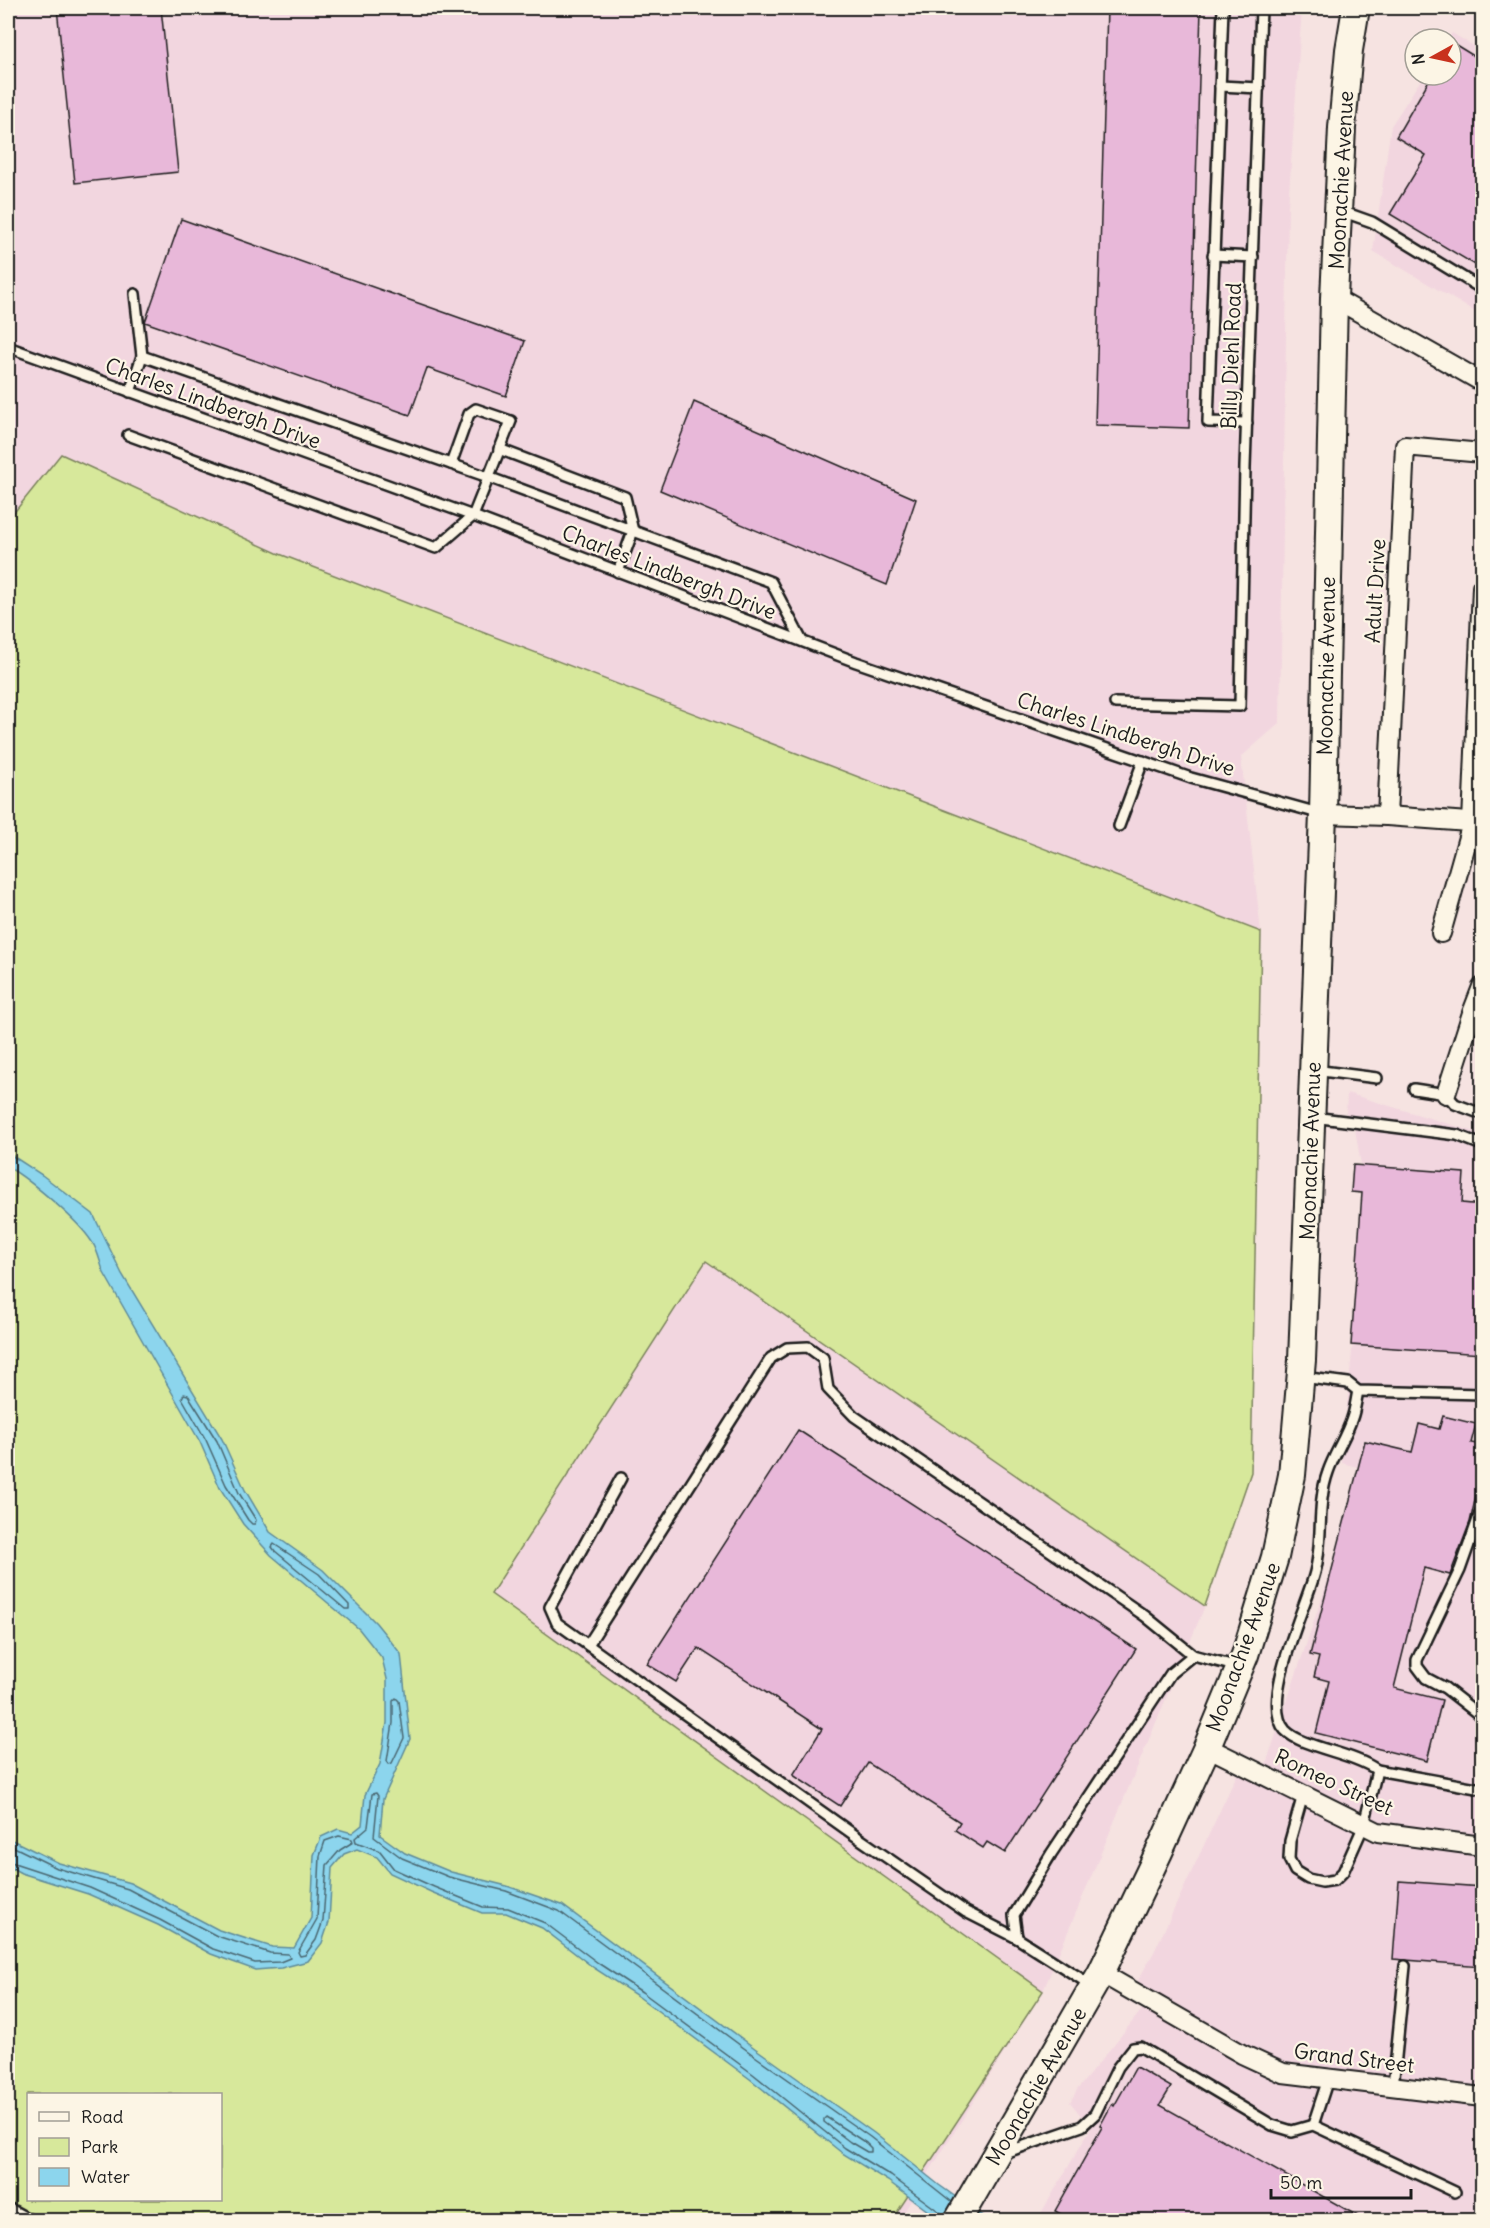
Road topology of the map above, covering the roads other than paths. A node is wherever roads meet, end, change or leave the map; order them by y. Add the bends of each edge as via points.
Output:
1 (1223, 8) edge
2 (1261, 8) edge
3 (1356, 8) edge
4 (1220, 86) junction
5 (1258, 88) junction
6 (1338, 210) junction
7 (1213, 255) junction
8 (1253, 257) junction
9 (1482, 289) edge
10 (135, 294) dead end
11 (1334, 298) junction
12 (8, 347) edge
13 (142, 356) junction
14 (1482, 382) edge
15 (130, 392) junction
16 (1247, 423) junction
17 (128, 435) dead end
18 (499, 450) junction
19 (1482, 453) edge
20 (451, 464) junction
21 (488, 477) junction
22 (473, 516) junction
23 (633, 531) junction
24 (618, 572) junction
25 (1482, 587) edge
26 (802, 641) junction
27 (1115, 703) dead end
28 (1143, 761) junction
29 (1323, 814) junction
30 (1387, 816) junction
31 (1477, 823) edge
32 (1119, 826) dead end
33 (1441, 933) dead end
34 (1482, 987) edge
35 (1313, 1070) junction
36 (1377, 1078) dead end
37 (1414, 1089) dead end
38 (1446, 1094) junction
39 (1482, 1114) edge
40 (1311, 1116) junction
41 (1482, 1145) edge
42 (1300, 1377) junction
43 (1358, 1391) junction
44 (1482, 1394) edge
45 (621, 1478) dead end
46 (1482, 1508) edge
47 (588, 1645) junction
48 (1193, 1655) junction
49 (1239, 1667) junction
50 (1482, 1717) edge
51 (1207, 1747) junction
52 (1377, 1770) junction
53 (1482, 1789) edge
54 (1303, 1795) junction
55 (1364, 1825) junction
56 (1482, 1846) edge
57 (1017, 1938) junction
58 (1405, 1966) dead end
59 (1097, 1980) junction
60 (1328, 2079) junction
61 (1393, 2086) junction
62 (1482, 2097) edge
63 (1313, 2125) junction
64 (996, 2155) junction
65 (1455, 2192) dead end
66 (8, 2208) edge
67 (30, 2220) edge
68 (958, 2220) edge

1 - 4 lane
2 - 5 lane, Billy Diehl Road
3 - 6 main road, Moonachie Avenue via 1343,117
4 - 5 lane
4 - 7 lane
5 - 8 lane, Billy Diehl Road
6 - 9 lane via 1372,222
6 - 11 main road, Moonachie Avenue
7 - 8 lane
7 - 16 lane via 1208,422
8 - 16 lane, Billy Diehl Road
10 - 13 lane
11 - 14 street
11 - 29 main road, Moonachie Avenue
12 - 15 lane, Charles Lindbergh Drive
13 - 15 lane
13 - 20 lane
15 - 22 lane, Charles Lindbergh Drive
16 - 27 lane, Billy Diehl Road via 1240,706
17 - 22 lane via 436,548
18 - 20 lane via 511,421 476,410 469,414
18 - 21 lane
18 - 23 lane via 625,497
19 - 30 street, Adult Drive via 1405,446
20 - 21 lane
21 - 22 lane
21 - 23 lane
22 - 24 lane, Charles Lindbergh Drive
23 - 24 lane
23 - 26 lane via 771,582
24 - 26 lane, Charles Lindbergh Drive
25 - 31 street
26 - 28 lane, Charles Lindbergh Drive
28 - 29 lane, Charles Lindbergh Drive
28 - 32 lane
29 - 30 street
29 - 35 main road, Moonachie Avenue
30 - 31 street
31 - 33 street
34 - 38 street
35 - 36 lane
35 - 40 main road, Moonachie Avenue
37 - 38 lane
38 - 39 lane via 1455,1104
40 - 41 lane via 1457,1135
40 - 42 main road, Moonachie Avenue
42 - 43 lane via 1348,1383
42 - 49 main road, Moonachie Avenue via 1292,1475 1275,1557
43 - 44 lane
43 - 52 lane via 1353,1418 1326,1481 1319,1556 1286,1652 1278,1715 1284,1729 1298,1739 1364,1760
45 - 47 lane via 550,1607 557,1623
46 - 50 lane via 1460,1570 1417,1666 1426,1678
47 - 48 lane via 771,1358 787,1348 808,1347 823,1358 828,1389 854,1416 1145,1616
47 - 57 lane via 966,1912
48 - 49 lane
48 - 57 lane via 1171,1673 1051,1854 1014,1915
49 - 51 main road, Moonachie Avenue
51 - 54 street, Romeo Street
51 - 59 main road, Moonachie Avenue
52 - 53 lane
52 - 55 lane
54 - 55 street, Romeo Street
54 - 55 lane via 1289,1859 1295,1871 1308,1879 1335,1880 1343,1872
55 - 56 street, Romeo Street via 1378,1832
57 - 59 lane
58 - 61 lane
59 - 60 street, Grand Street via 1283,2073
59 - 64 main road, Moonachie Avenue
60 - 61 street, Grand Street
60 - 63 lane
61 - 62 street, Grand Street
63 - 64 lane via 1292,2131 1272,2125 1141,2047 1133,2048 1118,2067 1095,2114 1082,2126
63 - 65 lane
64 - 68 main road, Moonachie Avenue
66 - 67 lane

